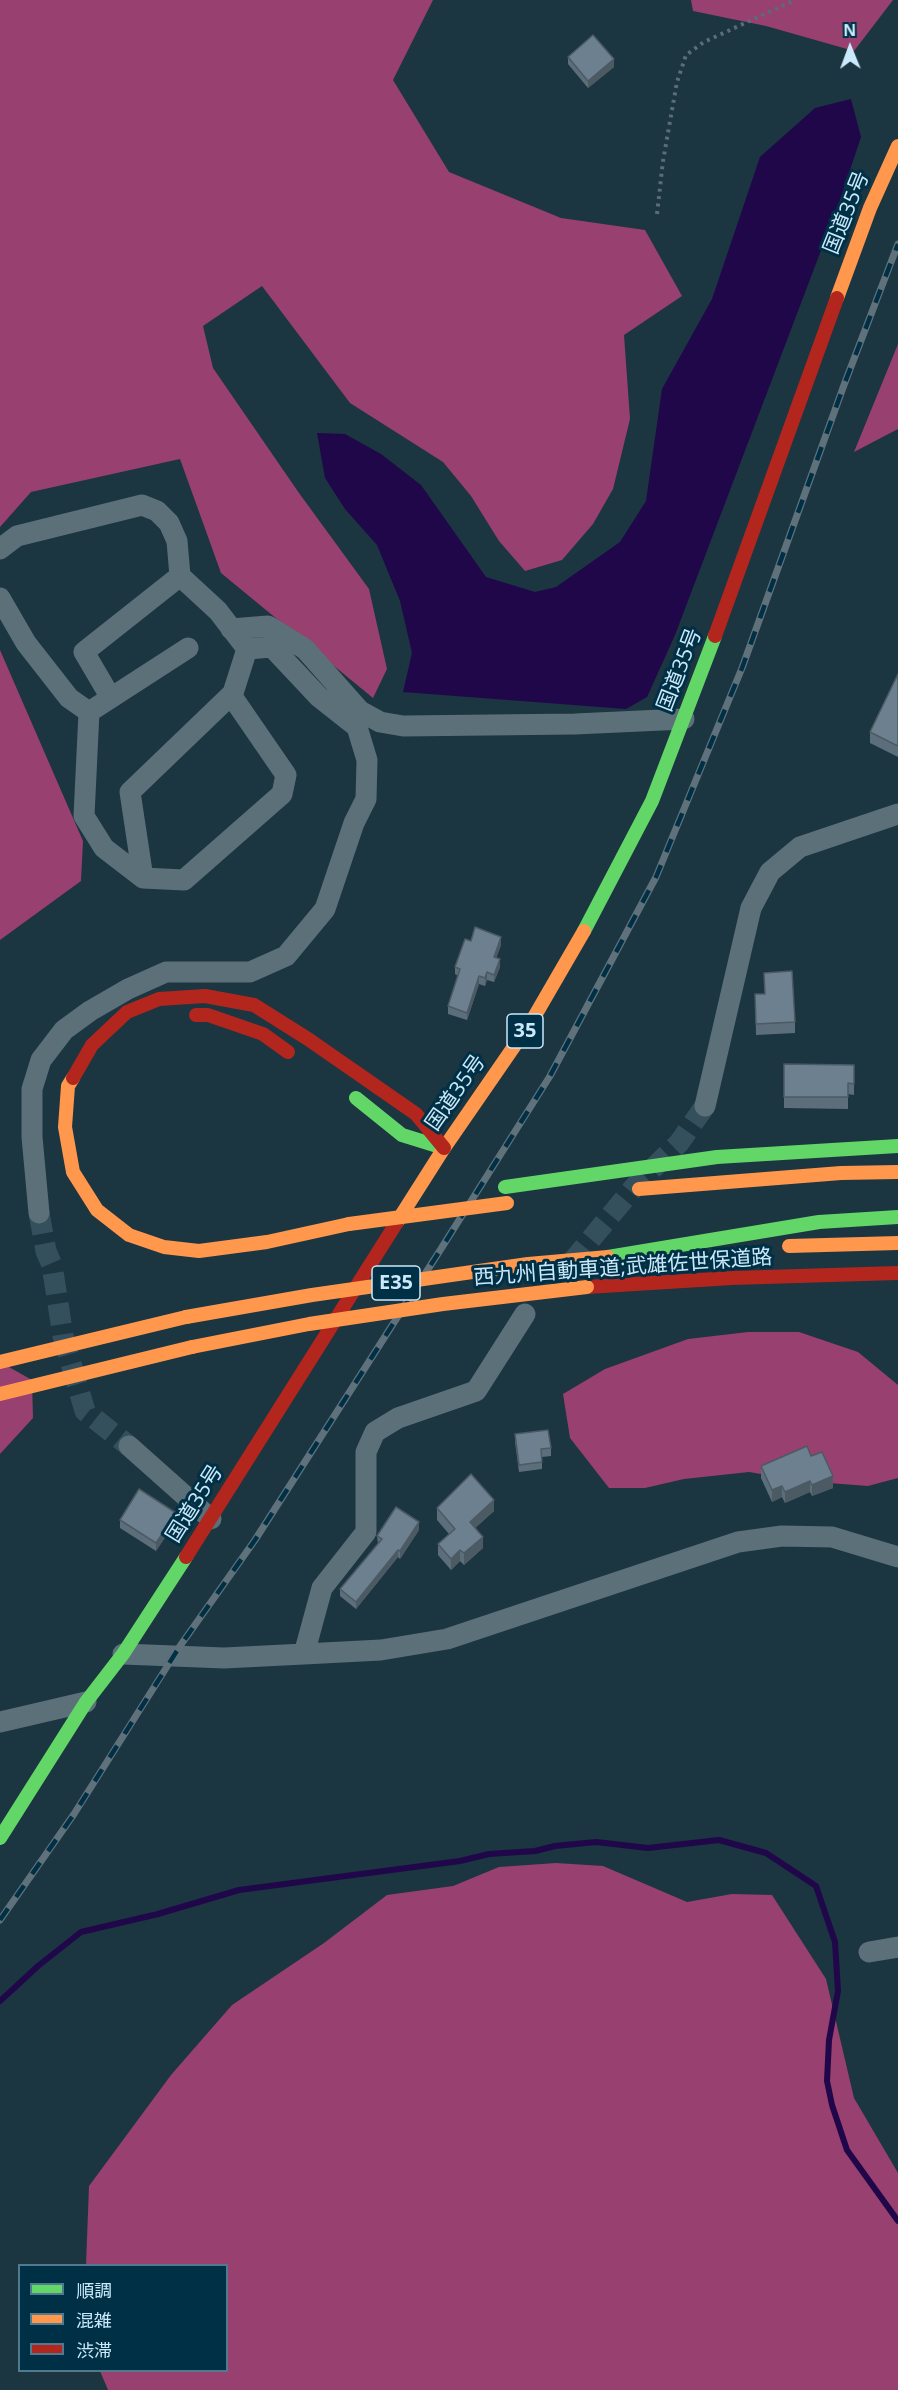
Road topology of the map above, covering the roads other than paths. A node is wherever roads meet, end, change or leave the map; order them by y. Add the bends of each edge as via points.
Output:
1 (898, 146) edge
2 (0, 549) edge
3 (180, 576) junction
4 (0, 598) edge
5 (231, 629) junction
6 (188, 648) dead end
7 (247, 649) junction
8 (231, 695) junction
9 (111, 698) junction
10 (89, 712) junction
11 (684, 719) junction
12 (898, 814) edge
13 (143, 878) junction
14 (186, 1016) dead end
15 (302, 1061) dead end
16 (341, 1088) dead end
17 (705, 1106) tunnel mouth
18 (898, 1146) edge
19 (444, 1148) junction
20 (898, 1172) edge
21 (499, 1188) dead end
22 (620, 1191) dead end
23 (434, 1197) dead end
24 (398, 1202) dead end
25 (513, 1202) dead end
26 (39, 1213) tunnel mouth
27 (898, 1217) edge
28 (898, 1243) edge
29 (777, 1246) dead end
30 (753, 1247) dead end
31 (608, 1257) junction
32 (898, 1273) edge
33 (525, 1314) dead end
34 (0, 1362) edge
35 (0, 1394) edge
36 (129, 1446) tunnel mouth
37 (211, 1519) junction
38 (898, 1557) edge
39 (123, 1654) junction
40 (304, 1654) junction
41 (86, 1702) junction
42 (0, 1722) edge
43 (0, 1839) edge
44 (898, 1947) edge
45 (869, 1952) dead end

1 - 11 highway, 国道35号 / 35 via 870,208
2 - 3 street via 17,536 142,505 158,511 169,523 177,541
3 - 5 street via 218,611
3 - 9 street via 84,652
4 - 10 street via 26,643 69,698
5 - 7 street
5 - 11 street via 268,626 305,649 360,711 380,722 404,726
6 - 9 street
7 - 8 street
7 - 26 street via 272,647 319,696 357,727 367,760 366,800 354,823 325,909 285,956 250,972 166,972 128,988 64,1030 41,1060 32,1089
8 - 13 street via 130,792
8 - 13 street via 286,775 282,794 184,880
9 - 10 street
10 - 13 street via 84,816 104,848
11 - 19 highway, 国道35号 / 35 via 652,801 600,904 533,1019
12 - 17 street via 800,847 770,872 751,908
14 - 15 highway via 208,1015 263,1034
16 - 19 highway via 402,1135
18 - 21 highway via 717,1157
19 - 25 highway, bridge via 416,1114 308,1039 254,1005 205,996 159,999 127,1012 92,1045 68,1086 65,1127 73,1172 97,1210 129,1235 164,1248 199,1251 267,1242 349,1224
19 - 37 highway, 国道35号 / 35
20 - 22 highway via 722,1181
23 - 24 highway
27 - 31 highway via 819,1222
28 - 29 highway, 西九州自動車道;武雄佐世保道路
30 - 31 highway, 西九州自動車道;武雄佐世保道路 / E35
31 - 34 highway, 西九州自動車道;武雄佐世保道路 / E35, bridge via 517,1265 312,1295 186,1317
32 - 35 highway, 西九州自動車道;武雄佐世保道路 / E35, bridge via 587,1287 443,1304 192,1347
33 - 40 street via 476,1391 398,1418 375,1432 366,1452 366,1532 322,1588
36 - 37 street
37 - 39 highway, 国道35号 / 35
38 - 40 street via 832,1537 782,1536 738,1542 447,1639 381,1650
39 - 40 street via 224,1658
39 - 41 highway, 国道35号 / 35
41 - 42 street
41 - 43 highway, 国道35号 / 35
44 - 45 street

